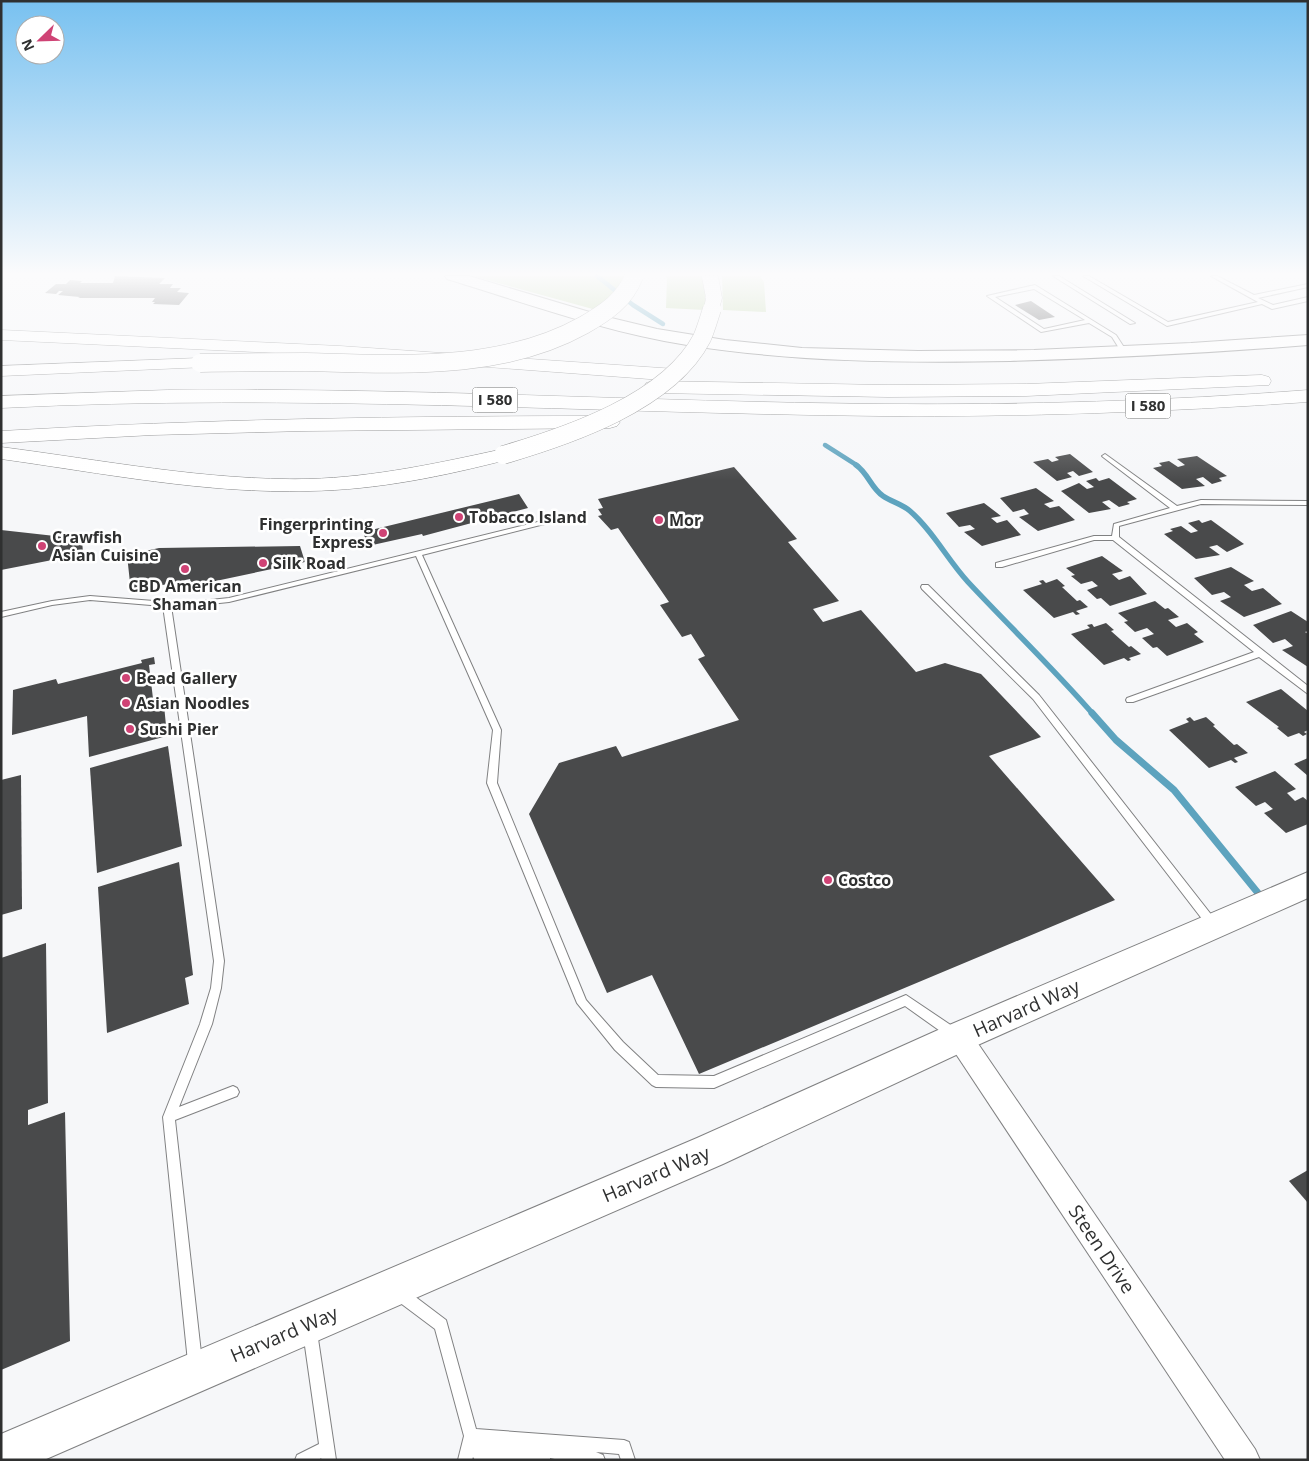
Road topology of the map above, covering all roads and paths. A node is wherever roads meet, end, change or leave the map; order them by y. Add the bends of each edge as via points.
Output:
1 (196, 344) edge
2 (538, 344) edge
3 (697, 344) edge
4 (723, 344) edge
5 (1119, 344) edge
6 (1244, 344) edge
7 (1124, 352) junction
8 (1, 371) edge
9 (1308, 379) edge
10 (759, 388) junction
11 (1, 389) edge
12 (1308, 396) edge
13 (1, 402) edge
14 (989, 410) junction
15 (1, 437) edge
16 (1, 453) edge
17 (1104, 456) dead end
18 (1308, 503) edge
19 (1176, 509) junction
20 (574, 516) dead end
21 (1115, 538) junction
22 (418, 553) junction
23 (999, 565) dead end
24 (925, 587) dead end
25 (167, 604) junction
26 (1, 615) edge
27 (1261, 653) junction
28 (1308, 691) edge
29 (1130, 700) dead end
30 (1306, 887) edge
31 (1214, 926) junction
32 (959, 1038) junction
33 (233, 1092) dead end
34 (168, 1117) junction
35 (392, 1288) junction
36 (308, 1324) junction
37 (196, 1372) junction
38 (471, 1436) junction
39 (328, 1454) edge
40 (1235, 1455) edge
41 (1, 1456) edge
42 (302, 1460) edge
43 (465, 1460) edge
44 (472, 1460) edge
45 (483, 1460) edge
46 (493, 1460) edge
47 (511, 1460) edge
48 (543, 1460) edge
49 (598, 1460) edge
50 (628, 1460) edge

1 - 10 highway via 698,376
2 - 8 highway, bridge via 513,352 448,362 200,362
3 - 16 highway, bridge via 664,380 608,416 503,455 426,473 309,485 212,481
4 - 7 street via 905,356
5 - 7 lane
6 - 7 street
9 - 10 highway, I 580 via 1026,390
10 - 11 highway, I 580 via 285,382
12 - 14 highway, I 580 via 1109,408
13 - 14 highway, I 580 via 295,395 804,409
14 - 15 highway via 873,420 772,424 373,422 182,427
17 - 19 lane
18 - 19 lane via 1201,502
19 - 21 lane via 1116,525
20 - 22 lane
21 - 23 lane via 1094,538
21 - 27 lane
22 - 25 lane via 229,600
22 - 32 lane via 497,730 492,783 582,1003 619,1046 656,1081 714,1082 906,1000
24 - 31 lane via 1036,697
25 - 26 lane via 90,598
25 - 34 lane via 219,961 216,988 206,1024
27 - 28 lane
27 - 29 lane
30 - 31 street, Harvard Way
31 - 32 street, Harvard Way
32 - 35 street, Harvard Way via 710,1151
32 - 40 street, Steen Drive
33 - 34 lane
34 - 37 lane
35 - 36 street, Harvard Way
35 - 38 lane via 441,1325
36 - 37 street, Harvard Way
36 - 39 lane
37 - 41 street, Harvard Way
38 - 43 lane
38 - 44 lane
38 - 45 lane
38 - 46 lane
38 - 47 lane
38 - 48 lane
38 - 49 lane
38 - 50 lane via 624,1447
39 - 42 lane

